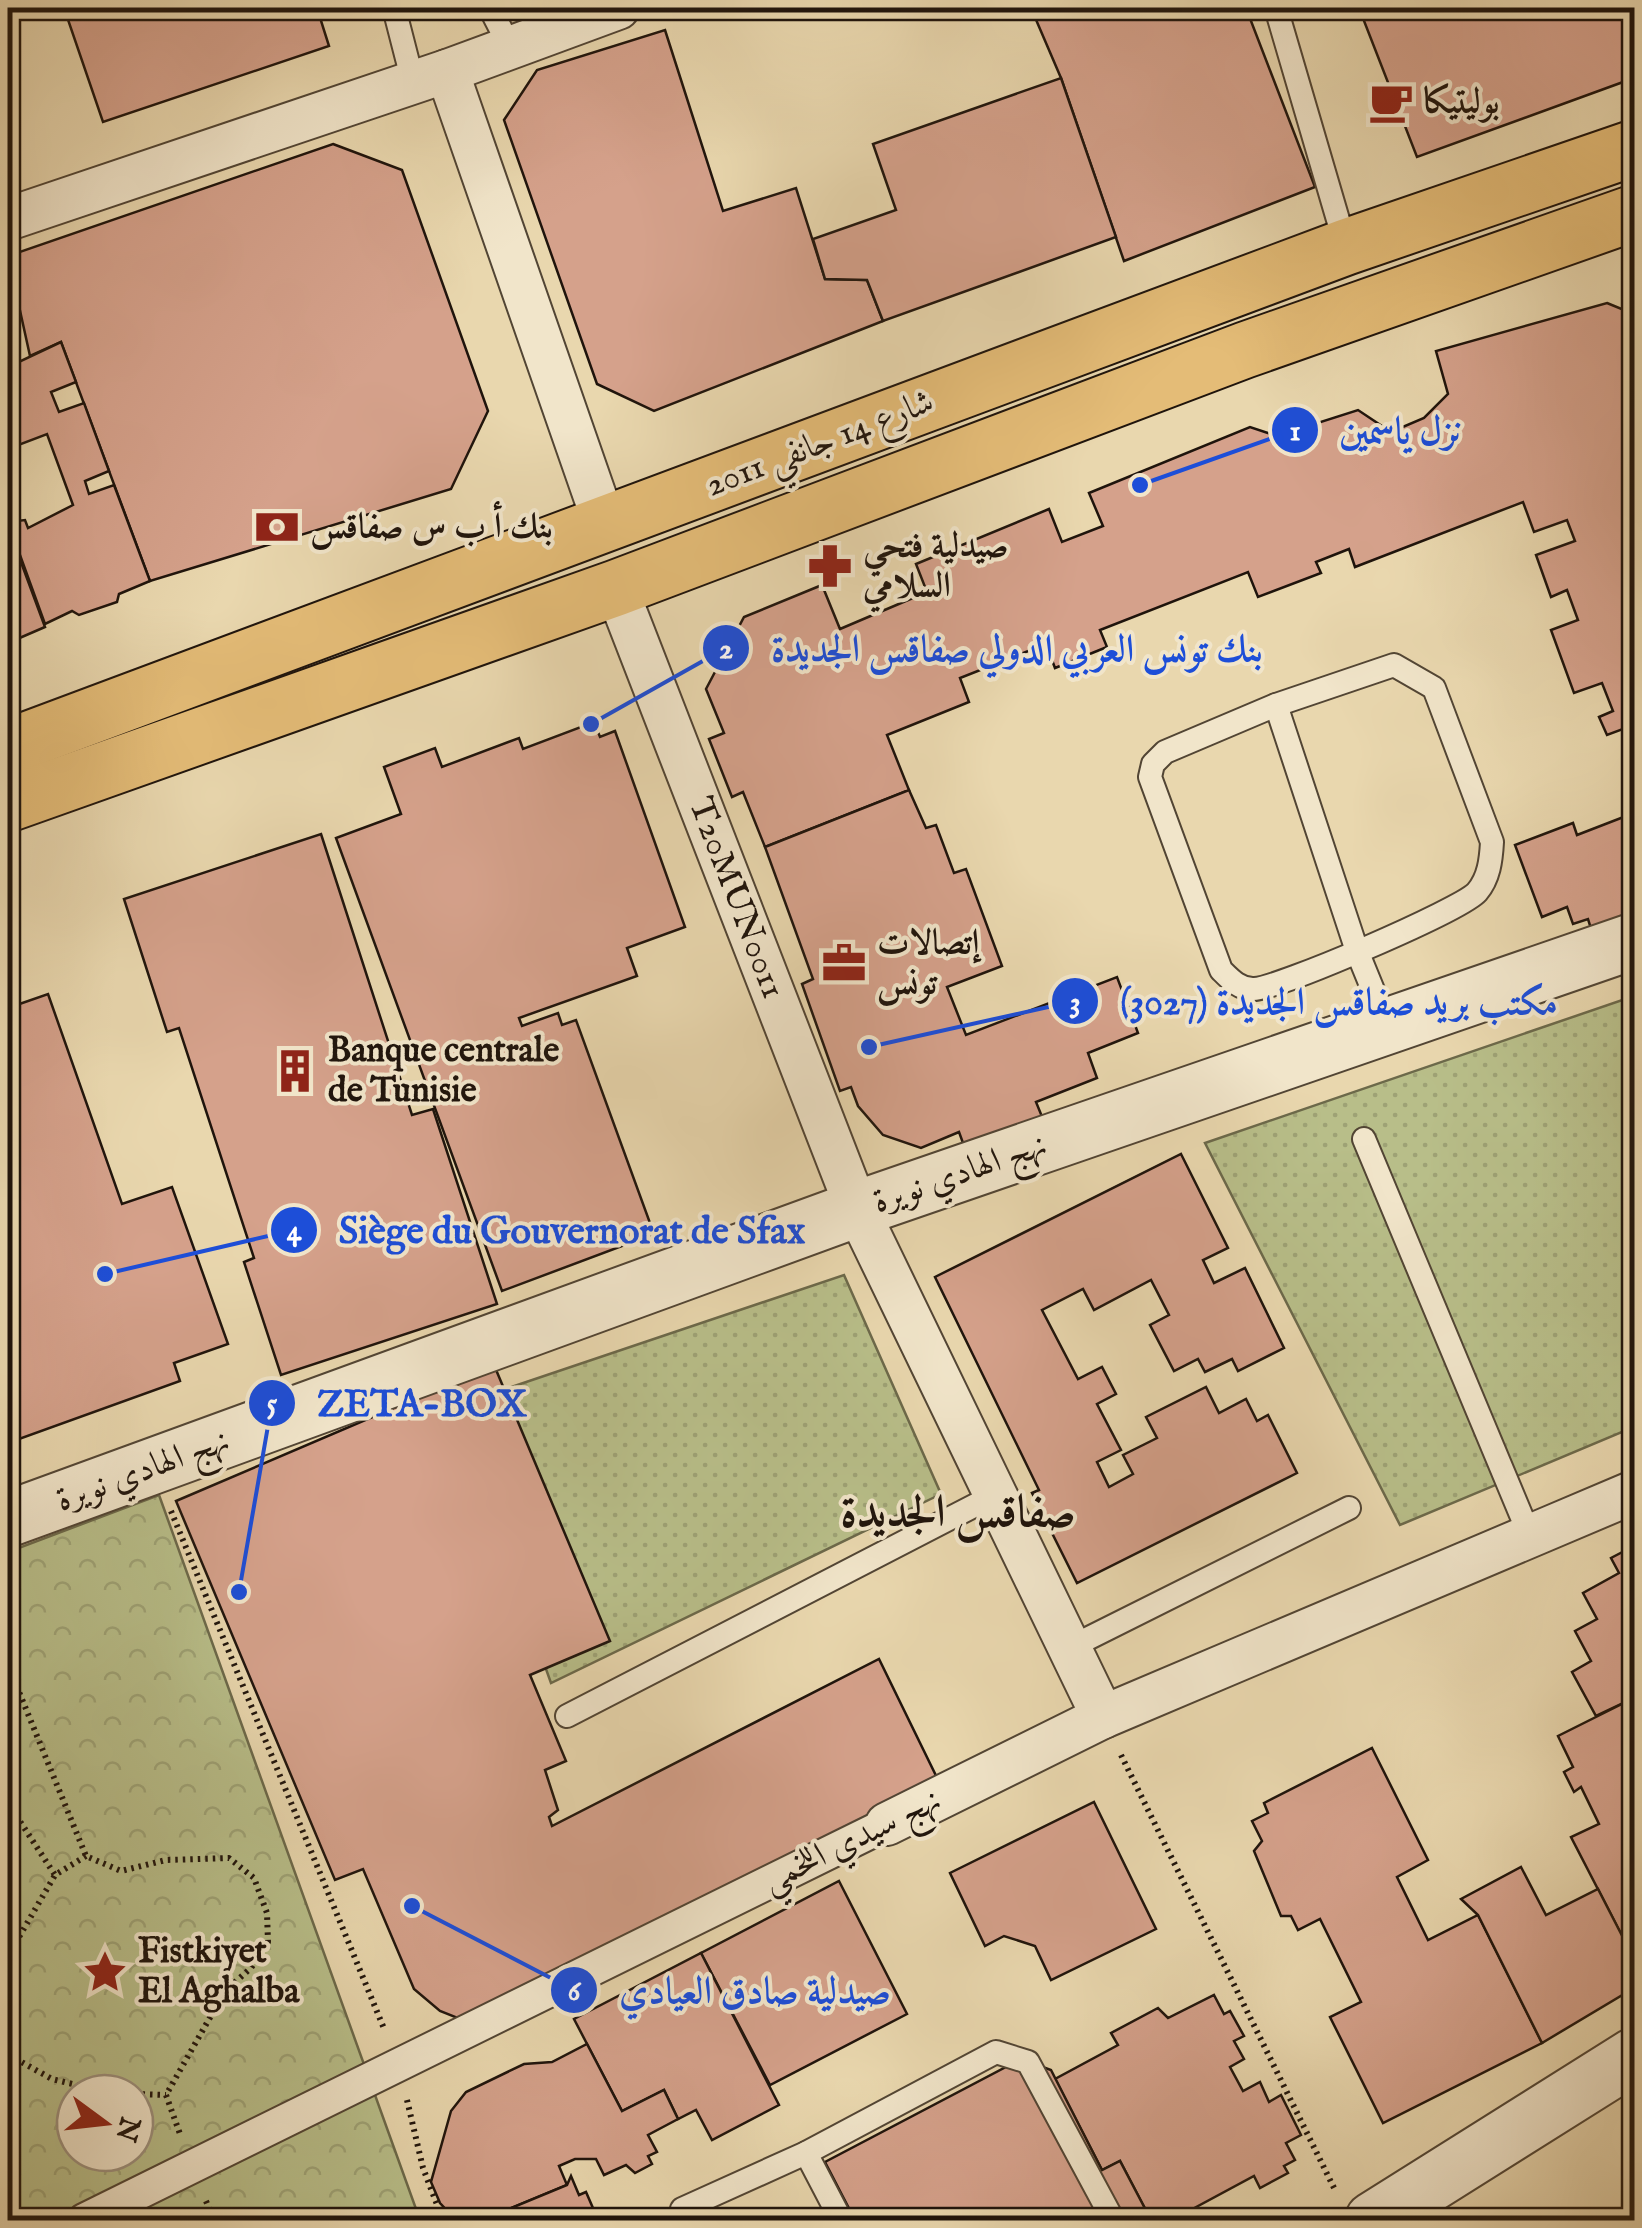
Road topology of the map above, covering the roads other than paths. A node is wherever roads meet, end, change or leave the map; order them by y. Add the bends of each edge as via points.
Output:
1 (394, 8) edge
2 (490, 8) edge
3 (618, 8) edge
4 (1276, 8) edge
5 (510, 48) junction
6 (430, 77) junction
7 (1634, 148) edge
8 (1634, 213) edge
9 (8, 219) edge
10 (1346, 247) junction
11 (605, 525) junction
12 (616, 588) junction
13 (1276, 705) junction
14 (8, 748) edge
15 (8, 804) edge
16 (1634, 941) edge
17 (1357, 951) junction
18 (1388, 1028) junction
19 (1364, 1140) dead end
20 (857, 1209) junction
21 (1634, 1492) edge
22 (996, 1495) junction
23 (1348, 1508) dead end
24 (8, 1518) edge
25 (1529, 1534) junction
26 (1069, 1648) junction
27 (567, 1716) dead end
28 (1102, 1718) junction
29 (887, 1824) joint
30 (1634, 2056) edge
31 (806, 2153) junction
32 (682, 2209) dead end
33 (1357, 2212) edge
34 (84, 2220) edge
35 (840, 2220) edge
36 (1113, 2220) edge

1 - 6 lane
2 - 5 lane
3 - 5 street
4 - 10 lane
5 - 6 street
6 - 9 street
6 - 11 street
7 - 10 main road, شارع 14 جانفي 2011
8 - 12 main road, شارع 14 جانفي 2011 via 1244,350
10 - 11 main road, شارع 14 جانفي 2011
11 - 14 main road, شارع 14 جانفي 2011
12 - 15 main road, شارع 14 جانفي 2011
12 - 20 street, T20MUN0011
13 - 17 lane
13 - 17 lane via 1166,752 1150,777 1221,970 1236,984 1255,990
13 - 17 lane via 1394,666 1420,676 1434,688 1492,842 1491,866 1479,891 1460,906
16 - 18 street, نهج الهادي نويرة
17 - 18 lane
18 - 20 street, نهج الهادي نويرة
19 - 25 lane
20 - 22 street, T20MUN0011
20 - 24 street, نهج الهادي نويرة
21 - 25 street, نهج سيدي اللخمي
22 - 26 street, T20MUN0011
22 - 27 lane
23 - 26 lane
25 - 28 street, نهج سيدي اللخمي
26 - 28 street, T20MUN0011
28 - 29 street, نهج سيدي اللخمي
29 - 34 street, نهج سيدي اللخمي
30 - 33 street
31 - 32 lane
31 - 35 lane
31 - 36 lane via 996,2052 1028,2062

